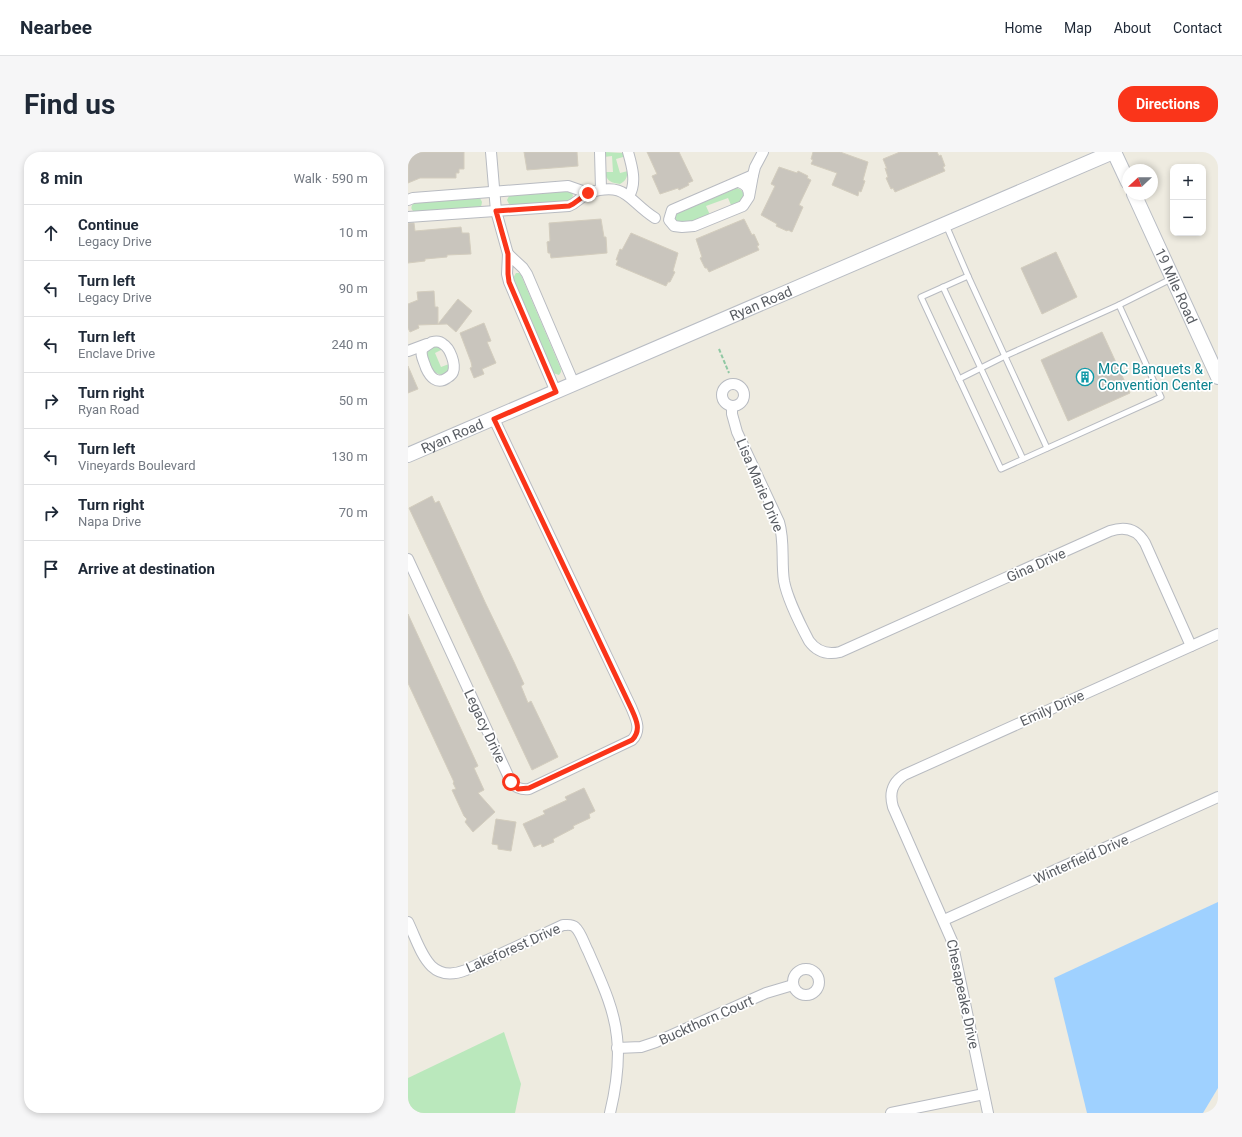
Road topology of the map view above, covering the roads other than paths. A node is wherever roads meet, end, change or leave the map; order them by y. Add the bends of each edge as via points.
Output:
1 (491, 152) edge
2 (600, 152) edge
3 (628, 152) edge
4 (763, 152) edge
5 (1114, 152) edge
6 (1122, 169) edge
7 (753, 176) junction
8 (739, 182) junction
9 (601, 189) junction
10 (494, 192) junction
11 (588, 193) junction
12 (629, 196) junction
13 (749, 197) junction
14 (408, 200) edge
15 (1137, 200) edge
16 (672, 210) junction
17 (496, 211) junction
18 (408, 217) edge
19 (655, 218) junction
20 (945, 224) junction
21 (674, 226) junction
22 (508, 254) junction
23 (968, 276) junction
24 (1172, 278) junction
25 (943, 287) junction
26 (1119, 305) junction
27 (428, 343) junction
28 (408, 351) edge
29 (1005, 356) junction
30 (424, 362) junction
31 (981, 368) junction
32 (1218, 377) edge
33 (959, 380) junction
34 (574, 384) junction
35 (556, 392) junction
36 (732, 406) dead end
37 (494, 419) junction
38 (1047, 448) junction
39 (408, 455) edge
40 (1023, 459) junction
41 (408, 559) edge
42 (1218, 634) edge
43 (1191, 646) junction
44 (820, 651) joint
45 (892, 789) joint
46 (1218, 797) edge
47 (944, 920) junction
48 (408, 922) edge
49 (793, 985) dead end
50 (617, 1048) junction
51 (984, 1094) junction
52 (610, 1113) edge
53 (891, 1113) edge
54 (988, 1113) edge

1 - 10 street
2 - 9 street
3 - 12 street via 633,179
4 - 7 street
5 - 6 main road
5 - 20 main road, Ryan Road
7 - 8 street
7 - 13 street
8 - 13 street via 749,190
8 - 16 street
9 - 11 street
9 - 12 street via 619,190
10 - 11 street via 568,186
10 - 14 street
10 - 17 street
11 - 17 street via 569,206
12 - 19 street
13 - 21 street via 743,206 694,226
15 - 24 main road, 19 Mile Road
16 - 19 street
16 - 21 street via 669,220
17 - 18 street
17 - 22 street
19 - 21 street
20 - 23 lane
20 - 34 main road, Ryan Road
22 - 34 street via 527,274
22 - 35 street via 509,282
23 - 25 lane
23 - 29 lane
24 - 26 lane
24 - 32 main road, 19 Mile Road
25 - 31 lane
25 - 33 lane via 921,297
26 - 29 lane
26 - 38 lane via 1161,397
27 - 28 street
27 - 30 street via 421,350
27 - 30 street via 439,342 445,345 454,362 453,372 444,380 435,380
28 - 30 street via 418,354
29 - 31 lane
29 - 38 lane
31 - 33 lane
31 - 40 lane
33 - 40 lane via 1001,469
34 - 35 main road, Ryan Road
35 - 37 main road, Ryan Road
36 - 44 street, Lisa Marie Drive via 737,432 780,528 784,582 807,637
37 - 39 main road, Ryan Road
37 - 41 street, Legacy Drive via 631,708 636,720 637,736 529,788 518,789 514,786
38 - 40 lane
42 - 43 street, Emily Drive
43 - 44 street, Gina Drive via 1145,543 1136,532 1117,529 840,652 827,654
43 - 45 street, Emily Drive via 904,775
45 - 47 street, Chesapeake Drive via 893,807
46 - 47 street, Winterfield Drive
47 - 51 street, Chesapeake Drive via 955,950
48 - 50 street, Lakeforest Drive via 426,960 437,971 450,975 564,925 574,926 606,993 614,1022
49 - 50 street, Buckthorn Court via 766,993 652,1044
50 - 52 street via 616,1083
51 - 53 street
51 - 54 street, Chesapeake Drive

